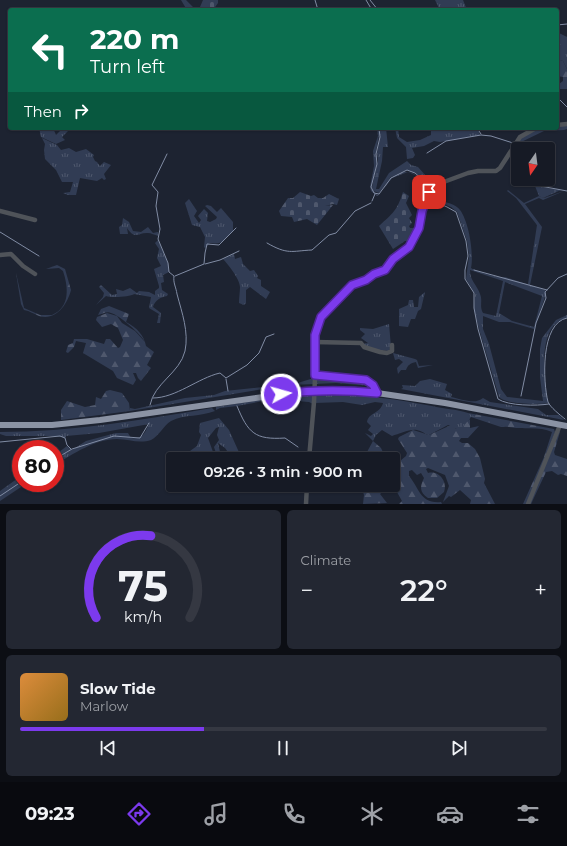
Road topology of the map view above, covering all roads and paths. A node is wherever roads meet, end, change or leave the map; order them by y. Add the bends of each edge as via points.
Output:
1 (532, 130) edge
2 (0, 211) edge
3 (35, 220) dead end
4 (0, 255) edge
5 (35, 274) dead end
6 (315, 342) junction
7 (392, 345) dead end
8 (315, 376) junction
9 (377, 393) junction
10 (0, 425) edge
11 (560, 425) junction
12 (567, 426) edge
13 (310, 452) edge
14 (307, 492) edge
15 (306, 504) edge
16 (528, 504) edge

1 - 6 street via 520,137 496,171 468,173 441,183 429,192 419,228 409,247 393,259 385,270 352,285 321,317
2 - 3 street
4 - 5 street via 11,254
6 - 7 street via 360,344 368,349 387,353 392,351
6 - 8 street
8 - 9 street via 366,380 373,385
8 - 13 street, bridge
9 - 10 highway via 305,391 100,420 52,425
9 - 11 highway
11 - 12 highway
11 - 16 street
14 - 15 street

